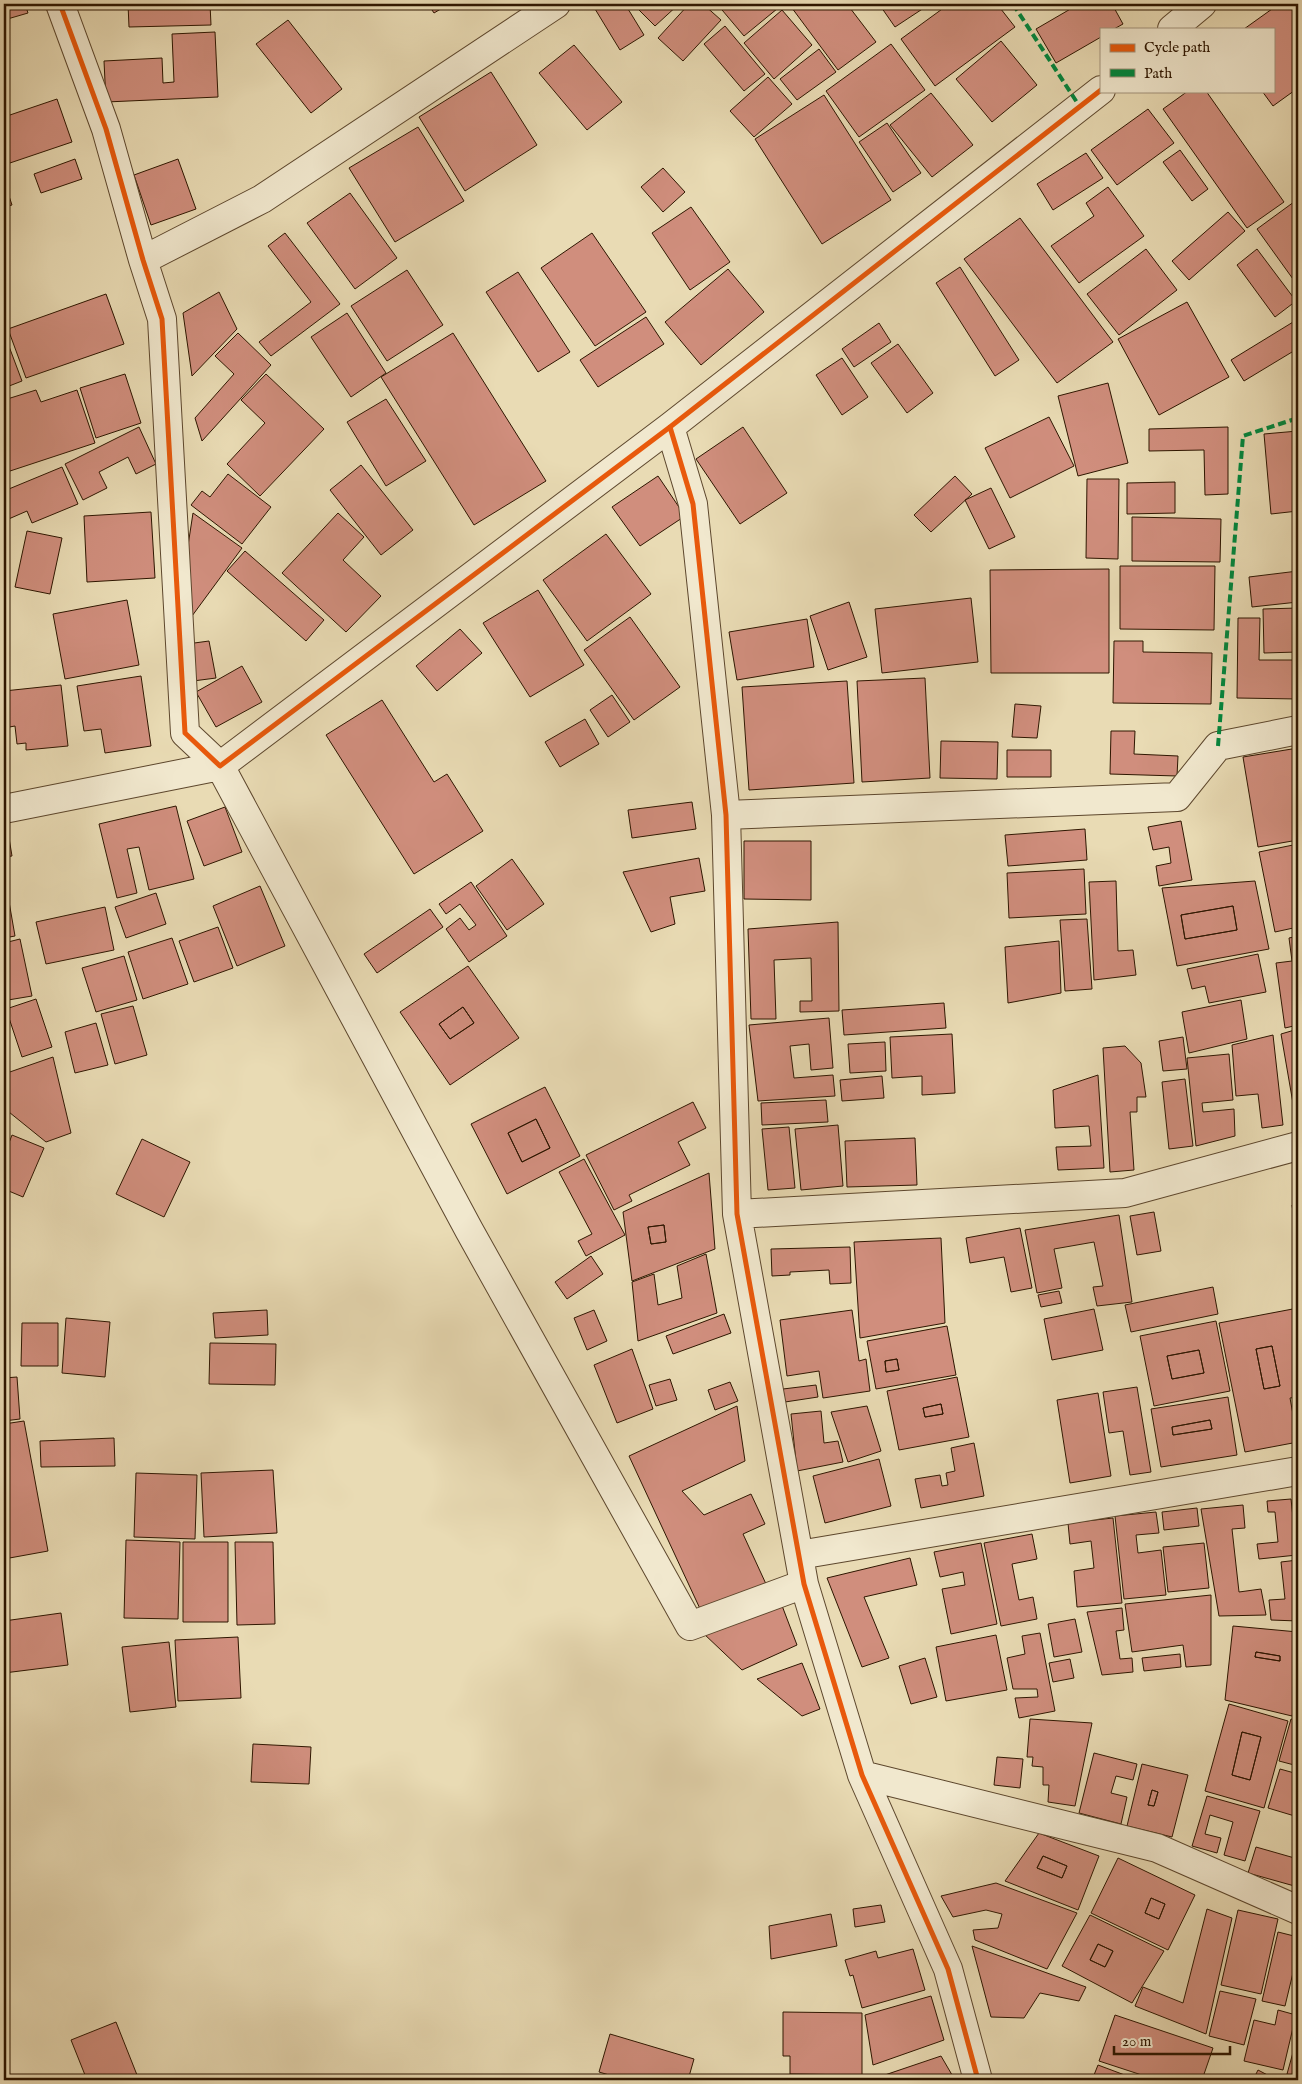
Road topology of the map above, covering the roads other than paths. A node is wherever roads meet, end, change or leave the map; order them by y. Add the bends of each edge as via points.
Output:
1 (60, 4) edge
2 (556, 4) edge
3 (1202, 4) edge
4 (1173, 28) edge
5 (1100, 91) edge
6 (143, 260) junction
7 (670, 427) junction
8 (1298, 730) edge
9 (220, 766) junction
10 (4, 809) edge
11 (726, 815) junction
12 (1298, 1146) edge
13 (737, 1214) junction
14 (1298, 1471) edge
15 (799, 1555) junction
16 (804, 1584) junction
17 (862, 1775) junction
18 (1298, 1910) edge
19 (978, 2080) edge

1 - 6 street via 106,128
2 - 6 street via 262,199
3 - 4 street
5 - 7 street
6 - 9 street via 162,319 186,733
7 - 9 street
7 - 11 street via 693,504
8 - 11 street via 1218,746 1177,797
9 - 10 street
9 - 16 street via 469,1230 690,1626
11 - 13 street
12 - 13 street via 1125,1193
13 - 15 street
14 - 15 street
15 - 16 street
16 - 17 street
17 - 18 street via 1157,1848
17 - 19 street via 948,1969

